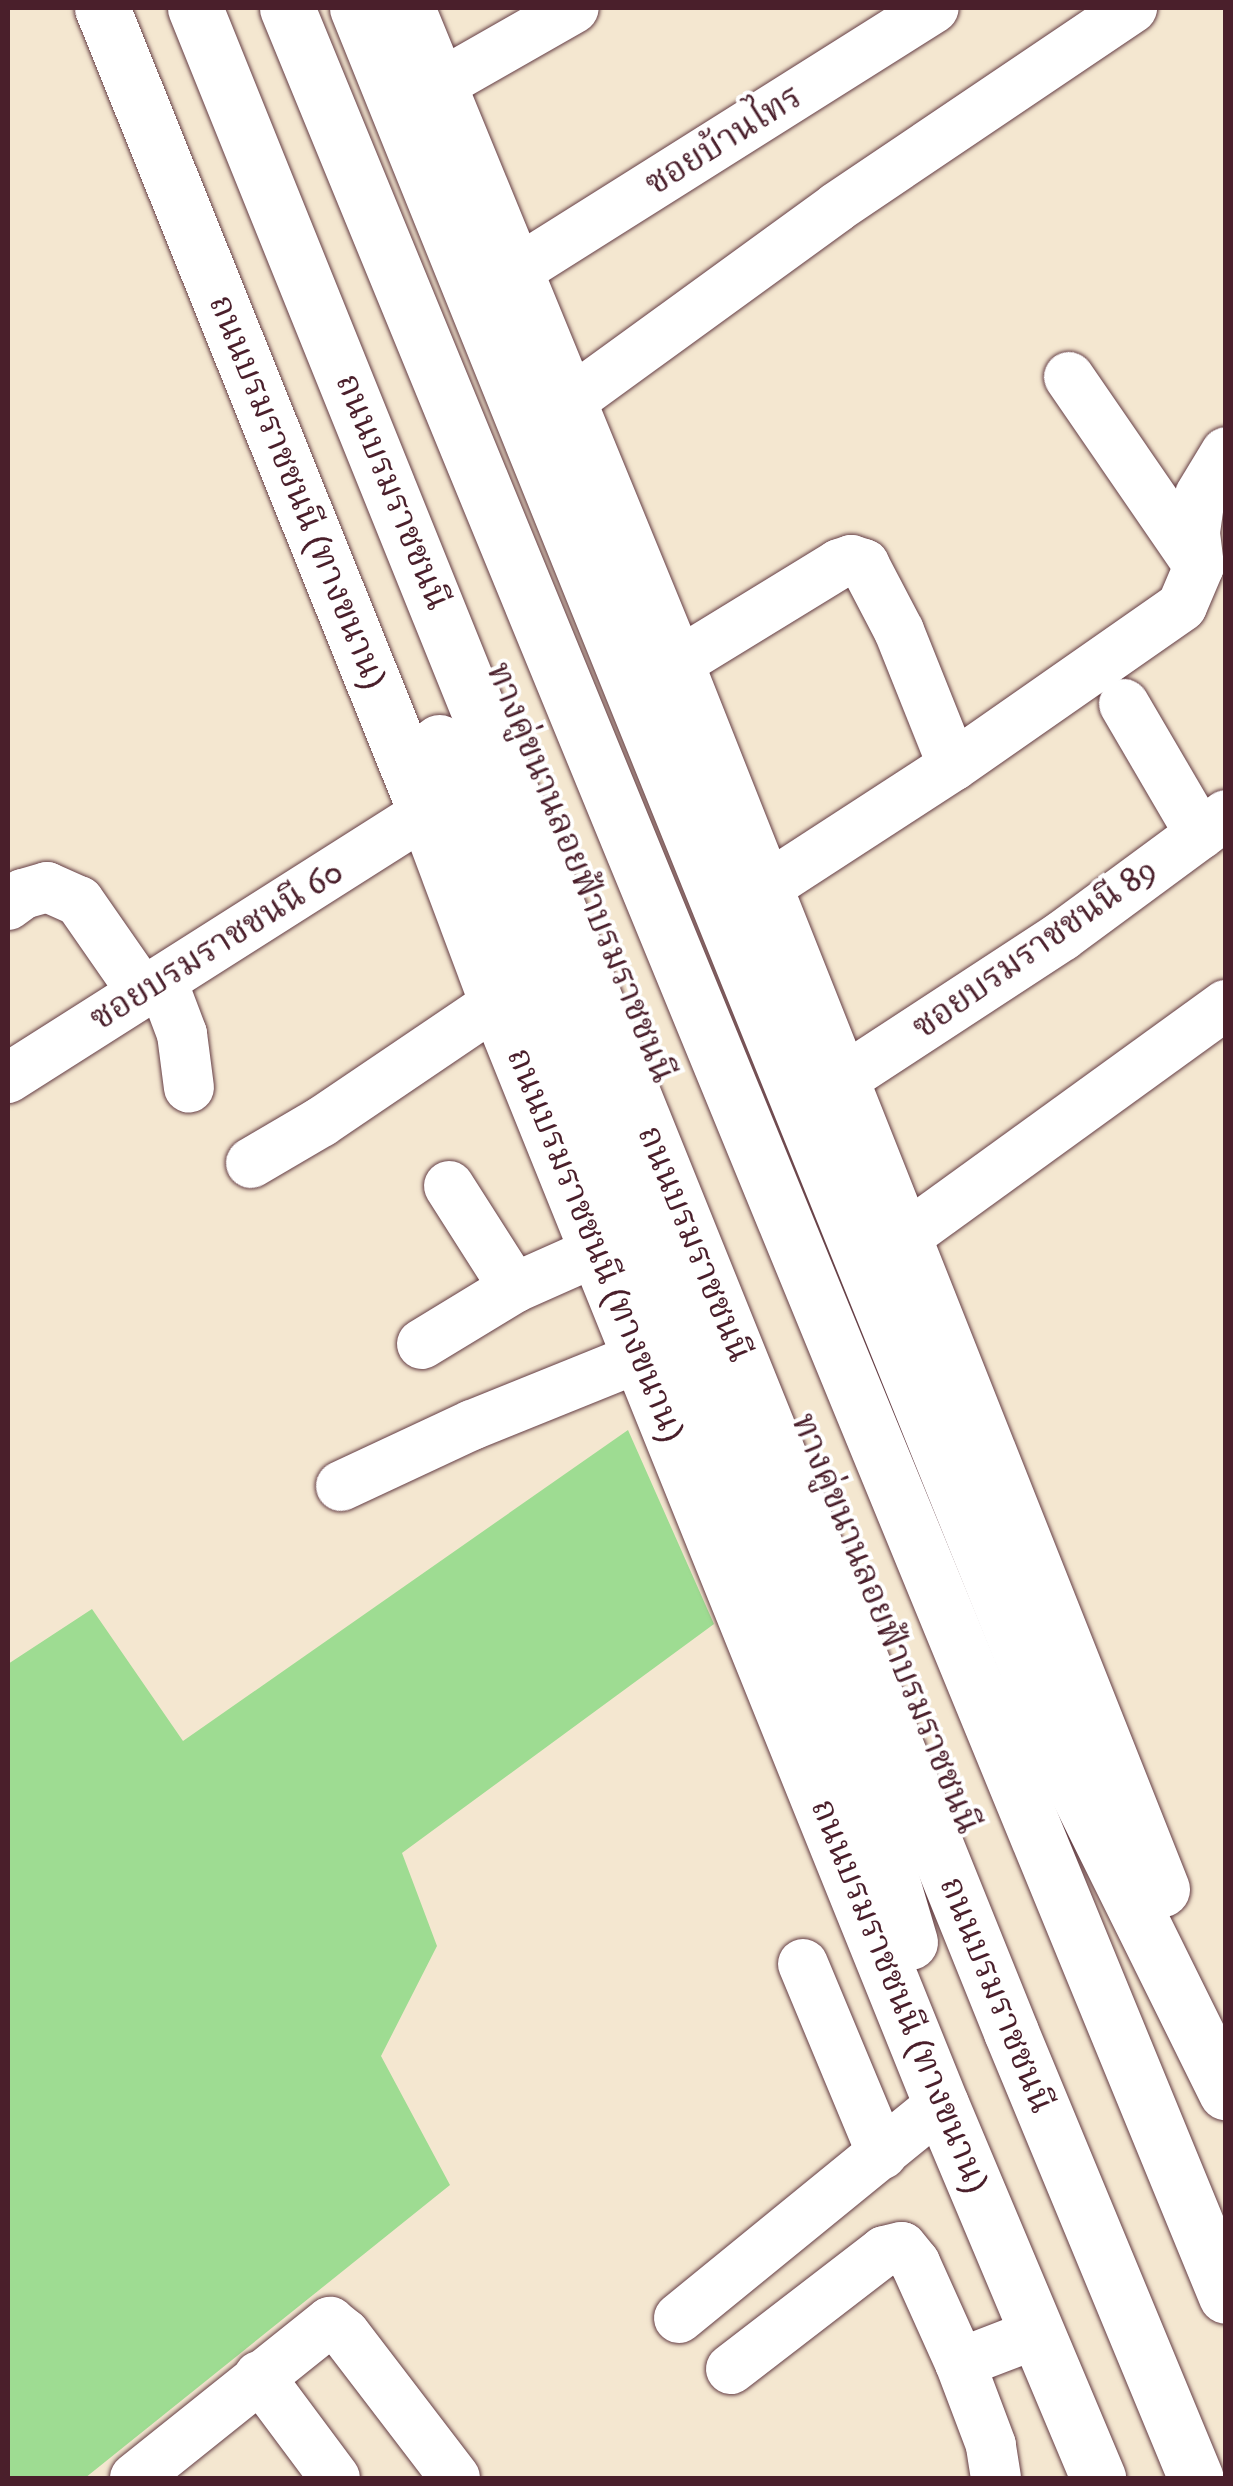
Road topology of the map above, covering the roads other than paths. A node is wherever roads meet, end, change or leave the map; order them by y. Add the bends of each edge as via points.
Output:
1 (102, 8) edge
2 (143, 8) edge
3 (195, 8) edge
4 (226, 8) edge
5 (287, 8) edge
6 (312, 8) edge
7 (357, 8) edge
8 (408, 8) edge
9 (574, 8) edge
10 (934, 8) edge
11 (1132, 8) edge
12 (439, 85) junction
13 (513, 272) junction
14 (1068, 378) dead end
15 (569, 402) junction
16 (1226, 452) edge
17 (1200, 566) junction
18 (676, 664) junction
19 (1124, 704) dead end
20 (953, 766) junction
21 (426, 813) junction
22 (1213, 824) edge
23 (766, 888) junction
24 (8, 904) edge
25 (152, 986) junction
26 (497, 1003) junction
27 (1226, 1006) edge
28 (8, 1078) edge
29 (842, 1080) junction
30 (189, 1088) dead end
31 (250, 1163) dead end
32 (449, 1186) dead end
33 (905, 1237) junction
34 (622, 1254) junction
35 (514, 1288) junction
36 (422, 1344) dead end
37 (640, 1357) junction
38 (340, 1486) dead end
39 (803, 1964) dead end
40 (1226, 2046) edge
41 (1226, 2092) edge
42 (942, 2104) junction
43 (882, 2154) junction
44 (1226, 2241) edge
45 (1004, 2251) junction
46 (1226, 2296) edge
47 (679, 2318) dead end
48 (1038, 2333) junction
49 (960, 2364) junction
50 (731, 2369) dead end
51 (259, 2376) junction
52 (1226, 2462) edge
53 (136, 2478) edge
54 (335, 2478) edge
55 (456, 2478) edge
56 (996, 2478) edge
57 (1098, 2478) edge
58 (1196, 2478) edge

1 - 21 main road, ถนนบรมราชชนนี (ทางขนาน)
2 - 34 main road
3 - 58 main road, ถนนบรมราชชนนี
4 - 52 main road, ทางคู่ขนานลอยฟ้าบรมราชชนนี
5 - 46 main road, ทางคู่ขนานลอยฟ้าบรมราชชนนี
6 - 44 main road
7 - 41 main road via 1074,1786
8 - 12 main road
9 - 12 street
10 - 13 street, ซอยบ้านไทร
11 - 15 street via 837,207
12 - 13 main road
13 - 15 main road
14 - 17 street
15 - 18 main road
16 - 17 street via 1200,495 1194,532
17 - 20 street via 1182,606
18 - 20 street via 838,564 864,564
18 - 23 main road
19 - 22 street
20 - 23 street
21 - 25 street, ซอยบรมราชชนนี 60
21 - 26 main road, ถนนบรมราชชนนี (ทางขนาน)
22 - 29 street, ซอยบรมราชชนนี 89 via 1062,936
23 - 29 main road
24 - 25 street via 47,887 78,902
25 - 28 street, ซอยบรมราชชนนี 60
25 - 30 street via 182,1034
26 - 31 street
26 - 34 main road, ถนนบรมราชชนนี (ทางขนาน)
27 - 33 street
29 - 33 main road
32 - 35 street
33 - 40 main road
34 - 35 street
34 - 37 main road, ถนนบรมราชชนนี (ทางขนาน)
34 - 45 main road via 889,1871
35 - 36 street
37 - 38 street
37 - 42 main road, ถนนบรมราชชนนี (ทางขนาน)
39 - 43 street
42 - 43 street
42 - 45 main road, ถนนบรมราชชนนี (ทางขนาน)
43 - 47 street
45 - 48 main road, ถนนบรมราชชนนี (ทางขนาน)
48 - 49 street
48 - 57 main road, ถนนบรมราชชนนี (ทางขนาน)
49 - 50 street via 902,2248 884,2251
49 - 56 street via 991,2445
51 - 53 street
51 - 54 street
51 - 55 street via 330,2322

